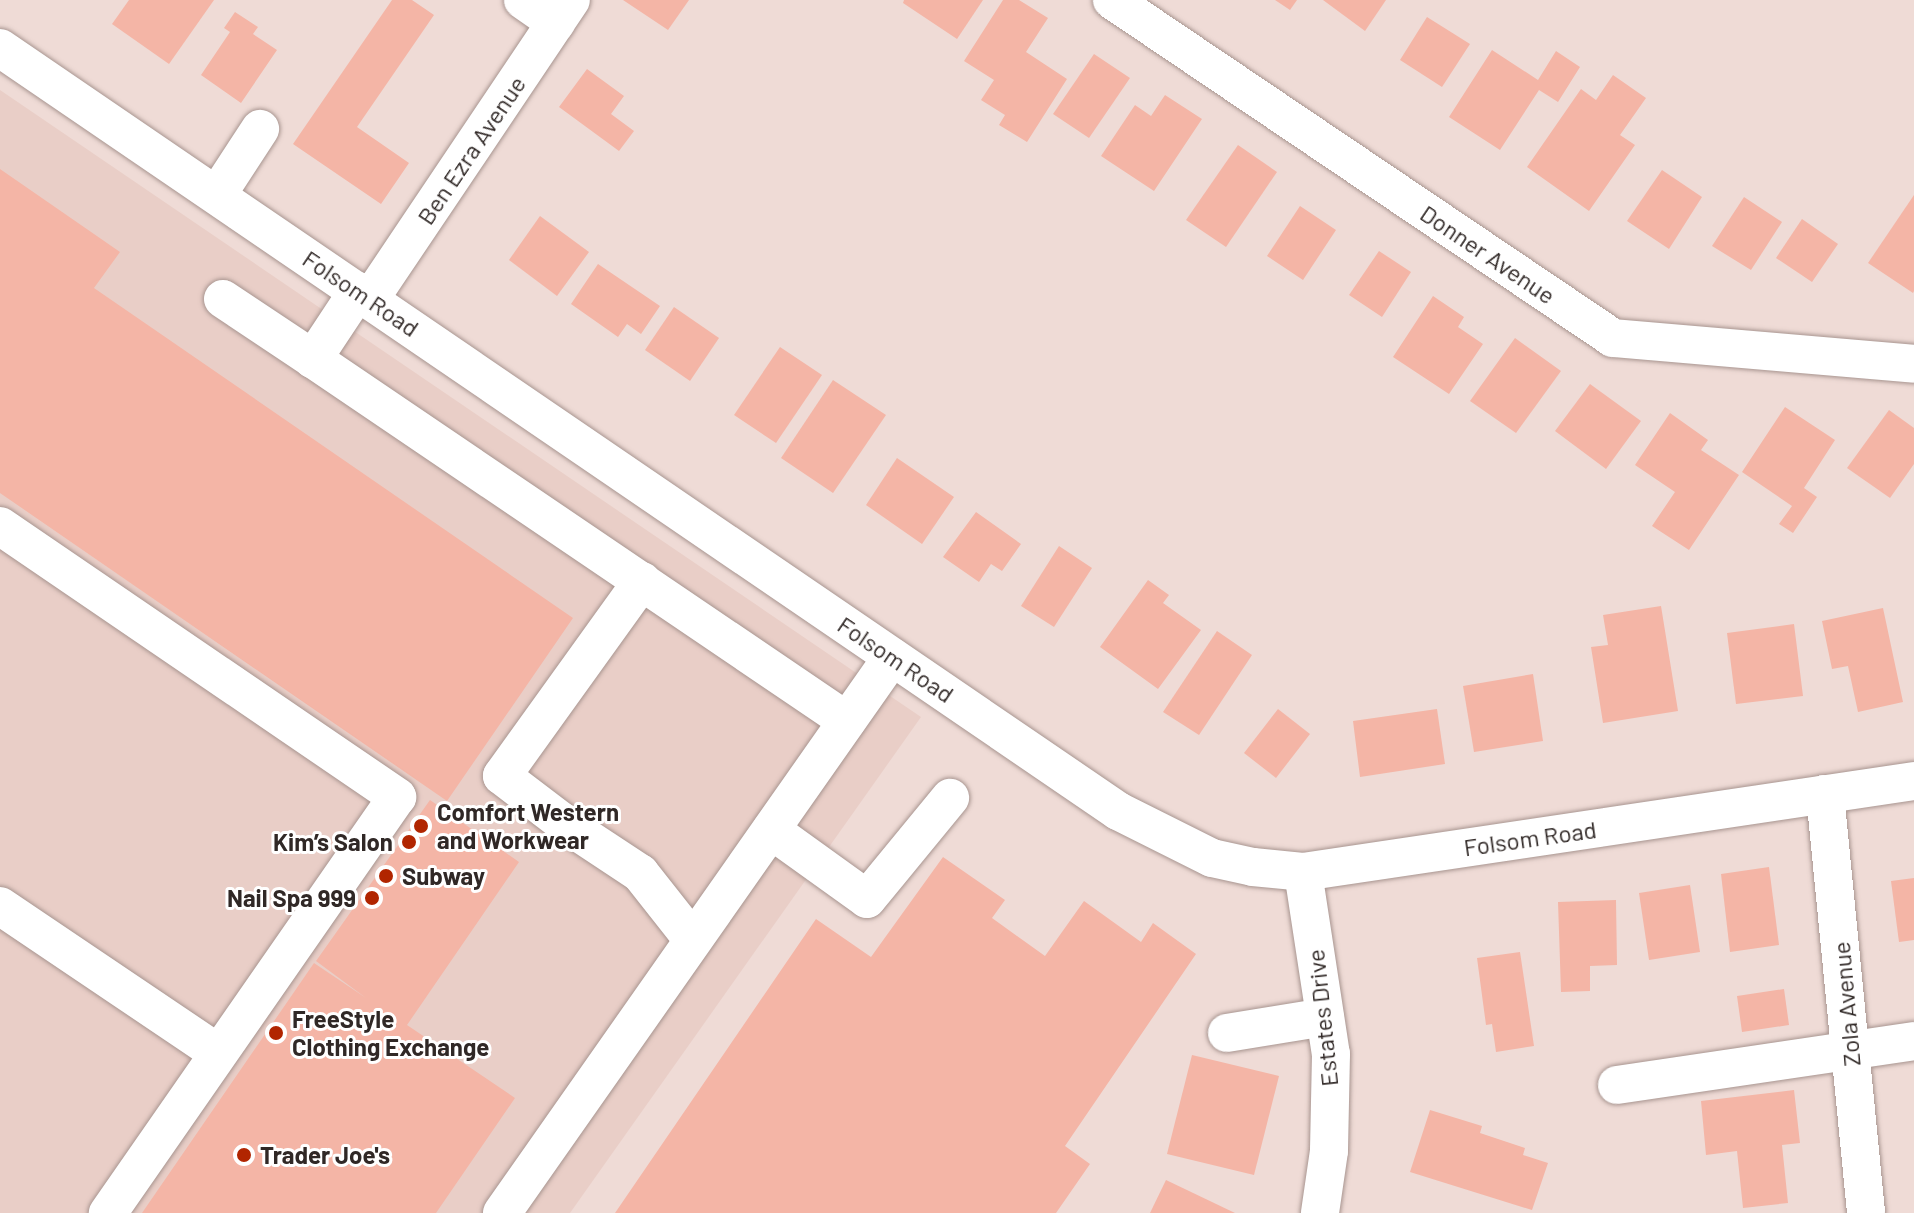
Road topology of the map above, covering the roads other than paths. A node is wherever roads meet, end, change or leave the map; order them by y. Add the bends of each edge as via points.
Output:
1 (523, 0) edge
2 (1112, 0) edge
3 (564, 12) edge
4 (0, 48) edge
5 (260, 129) dead end
6 (217, 195) junction
7 (364, 295) junction
8 (223, 299) dead end
9 (313, 359) junction
10 (1914, 364) edge
11 (0, 526) edge
12 (642, 581) junction
13 (892, 657) junction
14 (847, 721) junction
15 (1914, 781) edge
16 (1825, 794) junction
17 (950, 798) dead end
18 (771, 830) junction
19 (1303, 872) junction
20 (0, 906) edge
21 (693, 940) junction
22 (1325, 1017) junction
23 (1227, 1033) dead end
24 (1914, 1041) edge
25 (1850, 1050) junction
26 (218, 1053) junction
27 (1617, 1085) dead end
28 (108, 1213) edge
29 (502, 1213) edge
30 (1320, 1213) edge
31 (1866, 1213) edge

1 - 3 street
2 - 10 street, Donner Avenue via 1613,338
3 - 7 street, Ben Ezra Avenue
4 - 6 street, Folsom Road
5 - 6 street
6 - 7 street, Folsom Road
7 - 9 street, Ben Ezra Avenue
7 - 13 street, Folsom Road
8 - 9 street
9 - 12 street
11 - 26 street via 397,797
12 - 14 street
12 - 21 street via 502,776 640,873
13 - 14 street
13 - 19 street, Folsom Road via 1164,837 1212,858
14 - 18 street
15 - 16 street, Folsom Road
16 - 19 street, Folsom Road
16 - 25 street, Zola Avenue
17 - 18 street via 867,899
18 - 21 street
19 - 22 street, Estates Drive
20 - 26 street
21 - 29 street
22 - 23 street
22 - 30 street, Estates Drive via 1331,1054 1329,1151
24 - 25 street
25 - 27 street
25 - 31 street, Zola Avenue
26 - 28 street

